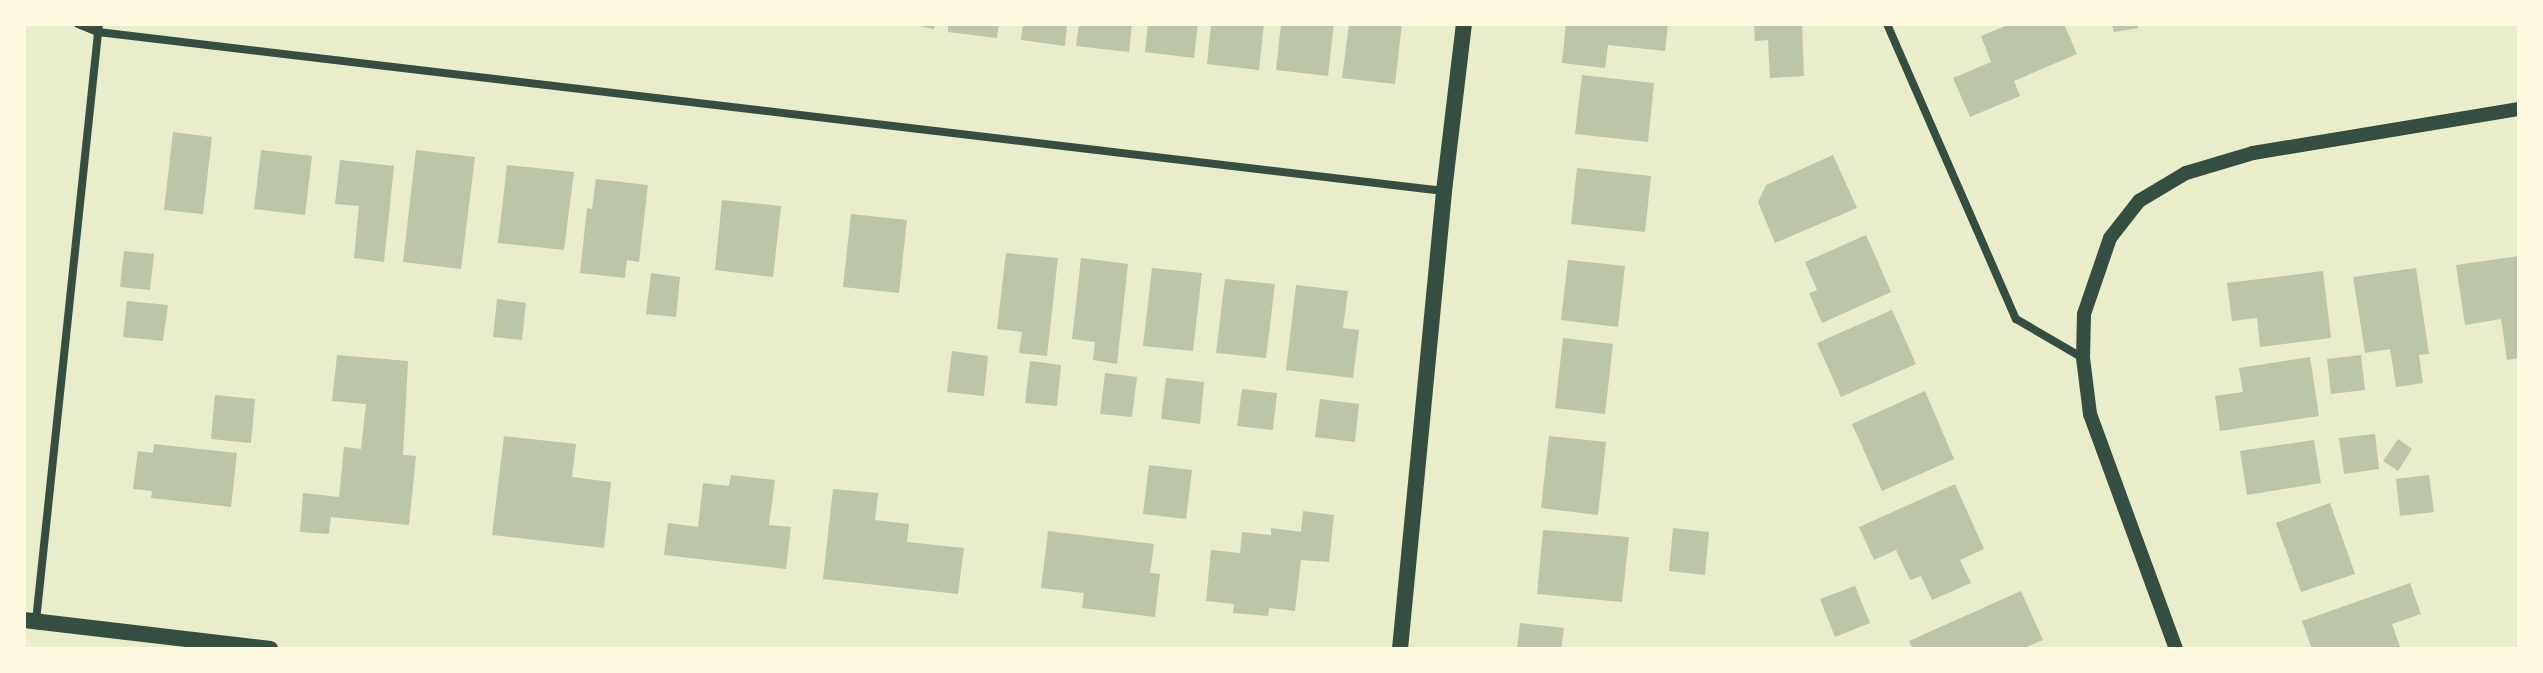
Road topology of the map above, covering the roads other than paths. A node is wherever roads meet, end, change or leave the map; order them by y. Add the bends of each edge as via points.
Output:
1 (78, 24) edge
2 (1464, 24) edge
3 (1887, 24) edge
4 (99, 28) edge
5 (2519, 109) edge
6 (1444, 191) junction
7 (2083, 358) junction
8 (30, 620) edge
9 (270, 649) edge
10 (1400, 649) edge
11 (2176, 649) edge

1 - 4 street
2 - 6 main road
3 - 7 street via 2016,319
4 - 6 street
4 - 8 street
5 - 7 street via 2253,153 2186,173 2139,201 2110,238 2084,314
6 - 10 main road
7 - 11 street via 2090,414
8 - 9 main road

